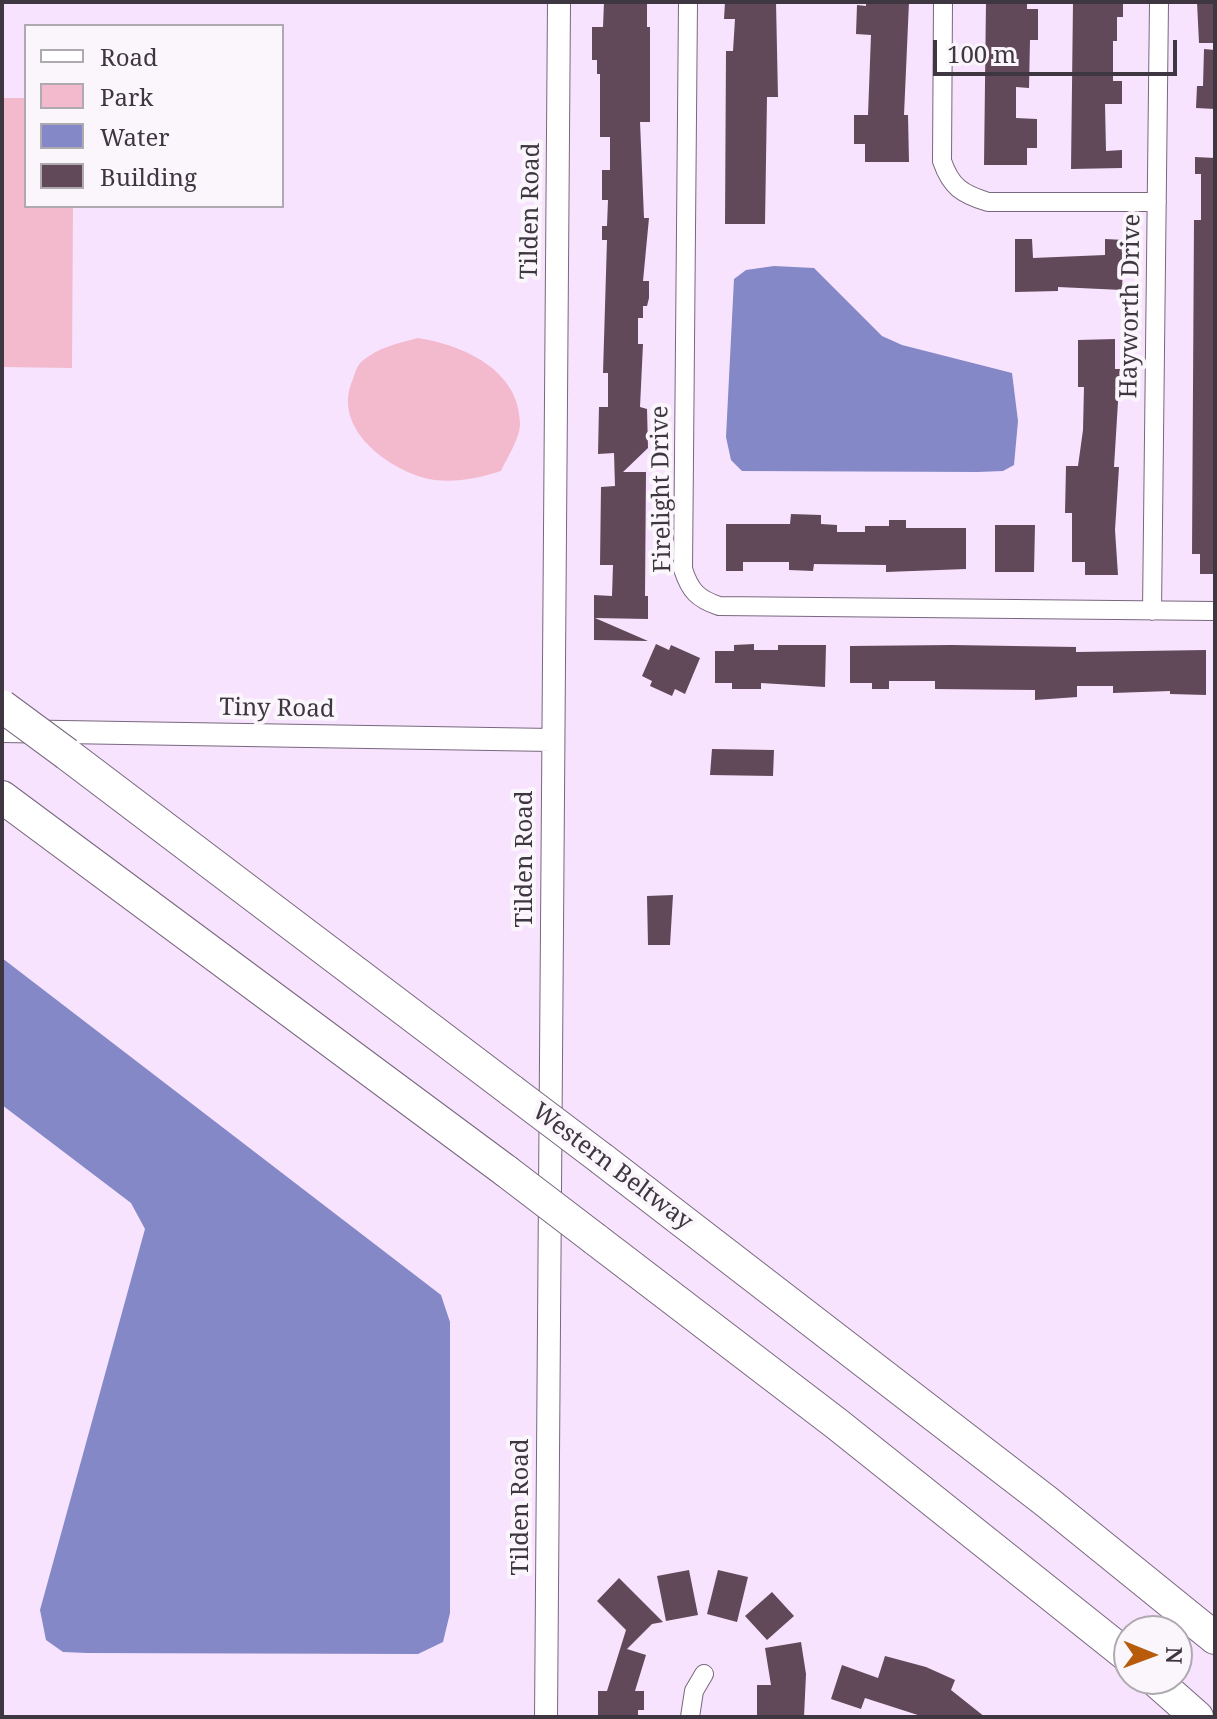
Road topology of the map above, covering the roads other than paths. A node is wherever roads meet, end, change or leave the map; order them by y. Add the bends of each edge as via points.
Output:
1 (559, 2) edge
2 (688, 2) edge
3 (943, 2) edge
4 (1159, 2) edge
5 (1157, 202) junction
6 (1152, 611) junction
7 (1215, 611) edge
8 (2, 706) edge
9 (2, 731) edge
10 (552, 740) junction
11 (2, 797) edge
12 (1215, 1638) edge
13 (1113, 1644) edge
14 (704, 1674) dead end
15 (1172, 1695) edge
16 (546, 1717) edge
17 (690, 1717) edge
18 (1197, 1717) edge

1 - 10 street, Tilden Road
2 - 6 street, Firelight Drive via 683,569 689,587 701,600 719,606
3 - 5 street via 942,161 949,181 964,195 988,202
4 - 5 street, Hayworth Drive
5 - 6 street, Hayworth Drive
6 - 7 street, Firelight Drive
8 - 12 highway, Western Beltway, bridge via 602,1159
9 - 10 street, Tiny Road
10 - 16 street, Tilden Road
11 - 13 highway, bridge via 506,1171
14 - 17 street via 694,1691
15 - 18 highway

